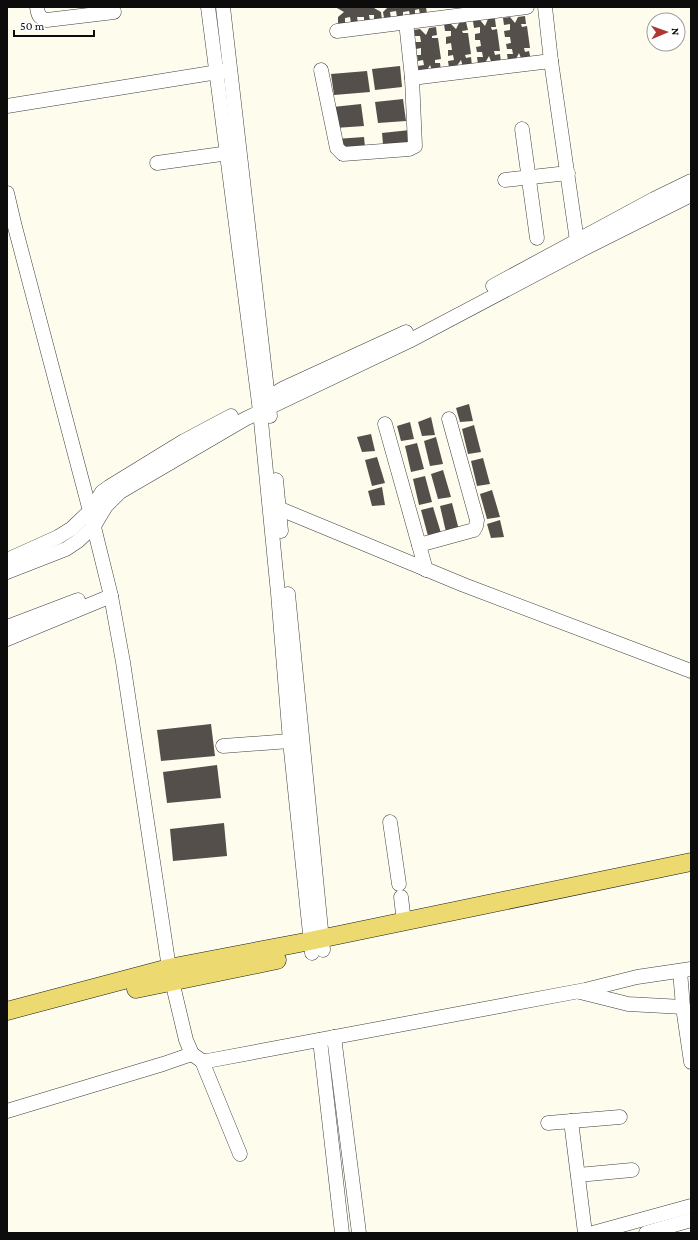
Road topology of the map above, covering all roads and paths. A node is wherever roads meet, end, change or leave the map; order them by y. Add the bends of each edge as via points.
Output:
1 (37, 7) edge
2 (208, 7) edge
3 (223, 7) edge
4 (527, 7) edge
5 (545, 7) edge
6 (114, 12) dead end
7 (406, 22) junction
8 (337, 30) dead end
9 (551, 62) junction
10 (230, 70) junction
11 (321, 70) dead end
12 (216, 72) junction
13 (412, 78) junction
14 (7, 106) edge
15 (522, 129) dead end
16 (233, 152) junction
17 (157, 163) dead end
18 (568, 172) junction
19 (529, 177) junction
20 (505, 180) dead end
21 (691, 182) edge
22 (7, 193) edge
23 (691, 195) edge
24 (537, 238) dead end
25 (578, 246) junction
26 (264, 405) junction
27 (449, 419) dead end
28 (385, 424) dead end
29 (274, 506) junction
30 (90, 511) junction
31 (94, 526) junction
32 (419, 545) junction
33 (7, 560) edge
34 (426, 570) junction
35 (7, 572) edge
36 (110, 592) junction
37 (7, 626) edge
38 (7, 639) edge
39 (691, 671) edge
40 (290, 741) junction
41 (223, 746) dead end
42 (390, 822) dead end
43 (691, 862) edge
44 (691, 874) edge
45 (404, 922) junction
46 (317, 946) junction
47 (686, 970) edge
48 (170, 974) junction
49 (576, 991) junction
50 (683, 1007) junction
51 (7, 1010) edge
52 (7, 1022) edge
53 (689, 1035) edge
54 (334, 1037) junction
55 (320, 1040) junction
56 (197, 1057) junction
57 (691, 1062) edge
58 (7, 1111) edge
59 (620, 1117) dead end
60 (571, 1121) junction
61 (548, 1123) dead end
62 (240, 1154) dead end
63 (632, 1170) dead end
64 (578, 1175) junction
65 (691, 1206) edge
66 (691, 1220) edge
67 (342, 1233) edge
68 (359, 1233) edge
69 (585, 1233) edge
70 (593, 1233) edge
71 (646, 1233) edge

1 - 6 street via 39,16 47,20
2 - 12 street
3 - 10 street
4 - 7 street
5 - 9 street
7 - 8 street
7 - 13 street
9 - 13 street
9 - 18 street
10 - 12 street
10 - 16 street
11 - 13 street via 337,148 343,154 409,149 415,146
12 - 14 street
12 - 16 street
15 - 19 street
16 - 17 street
16 - 26 street
18 - 19 street
18 - 25 street
19 - 20 street
19 - 24 street
21 - 25 street via 654,198
22 - 30 street
23 - 25 street
25 - 26 street via 416,328 284,388
26 - 29 street
26 - 30 street via 184,440 102,492
26 - 31 street via 120,492 106,506
27 - 32 street via 477,520 476,526 474,530
28 - 32 street
29 - 34 street
29 - 40 street
29 - 46 street
30 - 31 street
30 - 33 street via 58,537
31 - 35 street via 66,549
31 - 36 street
32 - 34 street
34 - 39 street
36 - 37 street
36 - 38 street
36 - 48 street
40 - 41 street
40 - 46 street
42 - 45 street
43 - 45 main road
44 - 46 main road
45 - 46 main road
46 - 48 main road
47 - 49 street
47 - 50 street
48 - 51 main road
48 - 52 main road via 149,986
48 - 56 street via 186,1040
49 - 50 street via 628,1004
49 - 54 street
50 - 53 street
53 - 57 street
54 - 55 street
54 - 68 street
55 - 56 street via 208,1061
55 - 67 street
56 - 58 street
56 - 62 street
59 - 60 street
60 - 61 street
60 - 64 street
63 - 64 street
64 - 69 street
65 - 70 street
66 - 71 street

